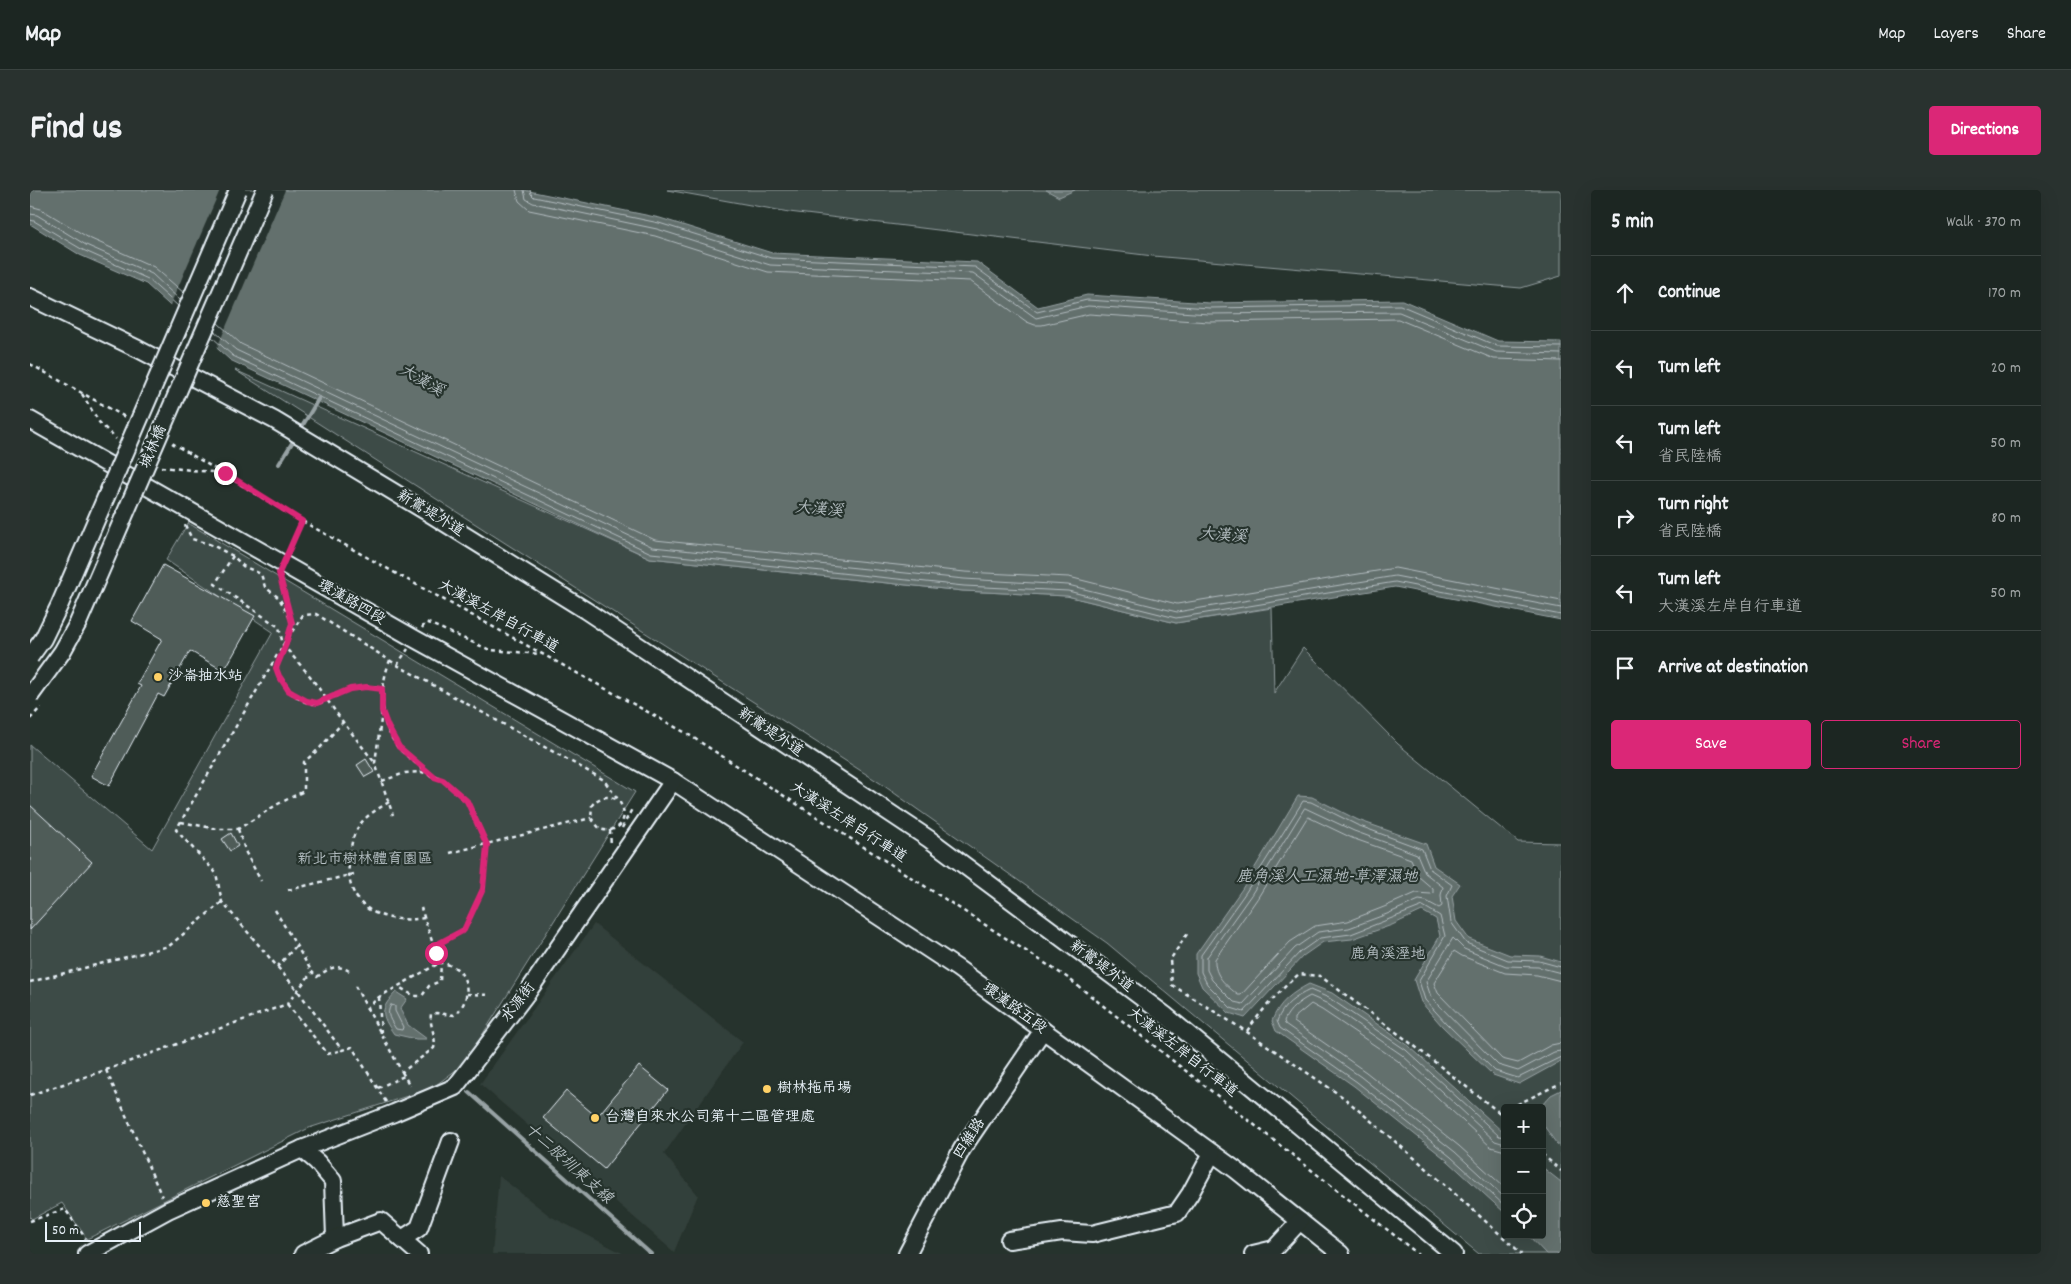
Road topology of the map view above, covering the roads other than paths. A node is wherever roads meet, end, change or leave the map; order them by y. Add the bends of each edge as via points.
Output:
1 (238, 190) edge
2 (265, 190) edge
3 (30, 297) edge
4 (30, 420) edge
5 (30, 656) edge
6 (30, 696) edge
7 (673, 781) junction
8 (1043, 1030) junction
9 (450, 1141) dead end
10 (302, 1149) junction
11 (1212, 1153) junction
12 (1300, 1221) junction
13 (335, 1238) junction
14 (402, 1239) junction
15 (1009, 1240) dead end
16 (90, 1252) edge
17 (310, 1253) edge
18 (419, 1254) edge
19 (907, 1254) edge
20 (1253, 1254) edge
21 (1341, 1254) edge
22 (1454, 1254) edge

1 - 5 street, 城林橋, bridge via 60,604 43,639
2 - 6 street, 城林橋, bridge via 78,623 62,652
3 - 22 street, 新鶯堤外道 via 138,349 314,444 585,610 929,839 1165,1015
4 - 7 street, 環漢路四段
7 - 8 street, 環漢路五段 via 957,968
7 - 10 street, 水源街 via 527,993 455,1087
8 - 11 street, 環漢路五段
8 - 19 street, 四維路 via 962,1149
9 - 14 street via 419,1228
10 - 13 street via 333,1181
10 - 16 street, 水源街 via 168,1210
11 - 12 street, 環漢路五段
11 - 15 street via 1177,1212 1092,1234 1062,1232
12 - 20 street via 1274,1248
12 - 21 street, 環漢路五段
13 - 14 street via 381,1221
13 - 17 street
14 - 18 street

